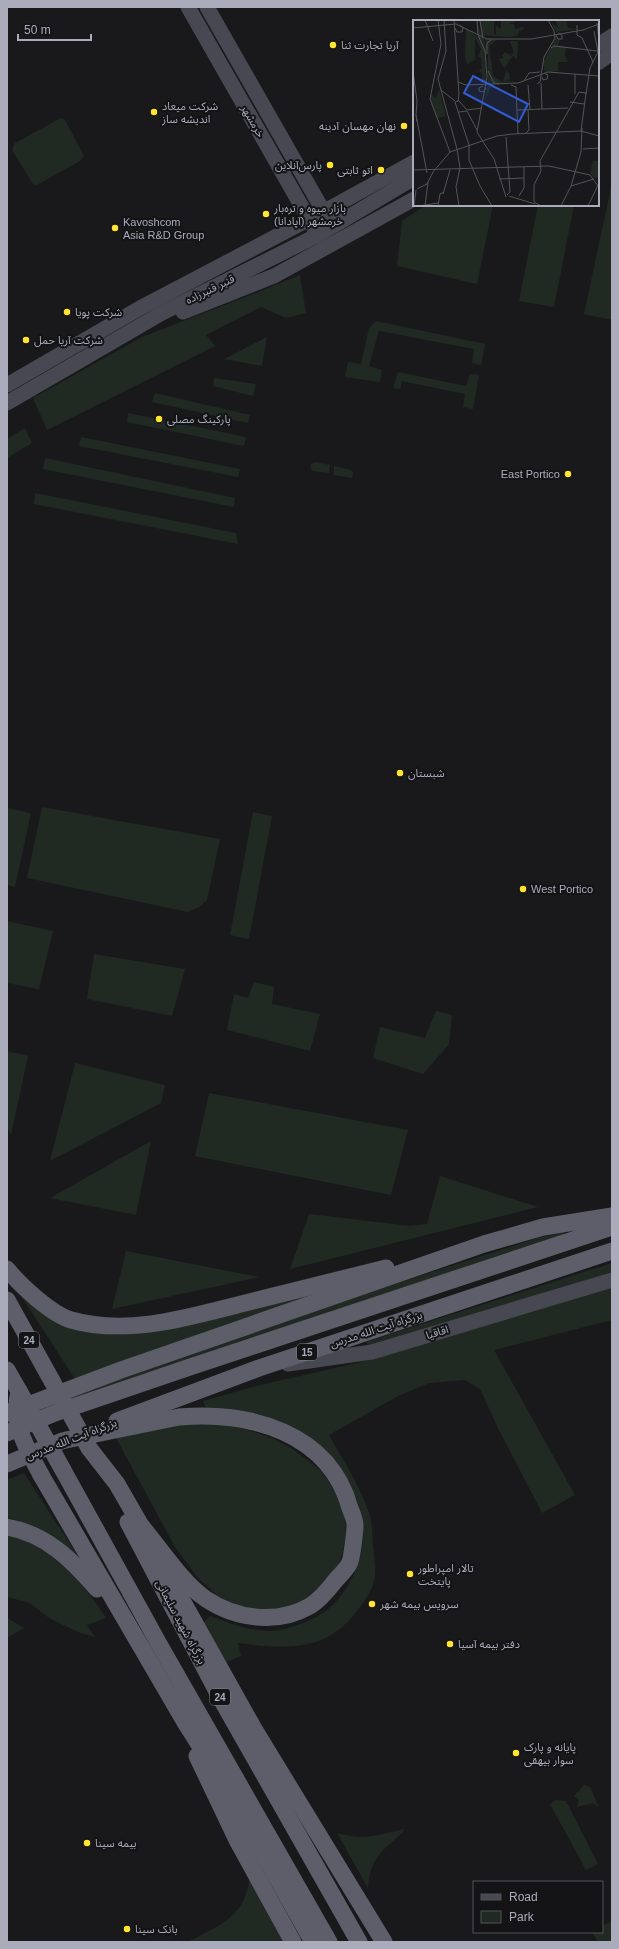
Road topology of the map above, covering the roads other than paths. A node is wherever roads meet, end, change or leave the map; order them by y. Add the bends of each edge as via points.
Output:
1 (188, 7) edge
2 (207, 7) edge
3 (612, 36) edge
4 (599, 45) edge
5 (612, 53) edge
6 (599, 62) edge
7 (413, 163) edge
8 (413, 179) edge
9 (413, 200) edge
10 (324, 212) junction
11 (309, 219) junction
12 (332, 227) junction
13 (318, 235) junction
14 (122, 336) junction
15 (7, 385) edge
16 (7, 403) edge
17 (612, 1207) edge
18 (612, 1216) edge
19 (543, 1227) junction
20 (612, 1227) edge
21 (484, 1244) junction
22 (612, 1252) edge
23 (7, 1269) edge
24 (612, 1280) edge
25 (7, 1300) edge
26 (259, 1368) junction
27 (7, 1370) edge
28 (13, 1386) edge
29 (7, 1413) edge
30 (7, 1433) edge
31 (66, 1440) junction
32 (89, 1448) junction
33 (7, 1464) edge
34 (138, 1522) junction
35 (7, 1527) edge
36 (128, 1625) junction
37 (186, 1724) junction
38 (293, 1942) edge
39 (311, 1942) edge
40 (328, 1942) edge
41 (359, 1942) edge
42 (384, 1942) edge

1 - 11 main road, خرمشهر
2 - 10 main road, خرمشهر
3 - 4 main road
5 - 6 main road
7 - 10 main road, قنبر قنبرزاده
8 - 12 main road, قنبر قنبرزاده
9 - 14 main road via 274,276
10 - 11 main road, قنبر قنبرزاده
10 - 12 main road, خرمشهر
11 - 13 main road, خرمشهر
11 - 15 main road, قنبر قنبرزاده via 140,308
12 - 13 main road, قنبر قنبرزاده
13 - 14 main road, قنبر قنبرزاده via 162,313
14 - 16 main road, قنبر قنبرزاده
17 - 19 highway
18 - 19 highway
19 - 21 highway
20 - 30 highway, بزرگراه آیت الله مدرس / 15 via 190,1367 55,1413
21 - 23 highway via 189,1317 141,1325 103,1327 69,1320 42,1303
21 - 29 highway via 121,1370
22 - 26 highway, بزرگراه آیت الله مدرس / 15
24 - 26 main road, اقاقیا via 372,1352
25 - 32 highway, بزرگراه شهید سلیمانی / 24, bridge
26 - 31 highway, بزرگراه آیت الله مدرس / 15
27 - 28 highway, 24
28 - 36 highway, bridge via 16,1422 25,1443
28 - 40 highway, 24, bridge via 63,1470
31 - 33 highway, بزرگراه آیت الله مدرس / 15
31 - 34 highway via 197,1415 218,1416 279,1428 303,1442 322,1458 345,1489 355,1525 349,1564 324,1594 310,1606 270,1618 237,1614 206,1598 193,1588
32 - 34 highway via 117,1484
32 - 41 highway, بزرگراه شهید سلیمانی / 24 via 220,1697
34 - 42 highway via 254,1729
35 - 36 highway via 24,1531 59,1549 77,1565
36 - 37 highway
37 - 38 highway via 201,1768
37 - 39 highway via 223,1782

